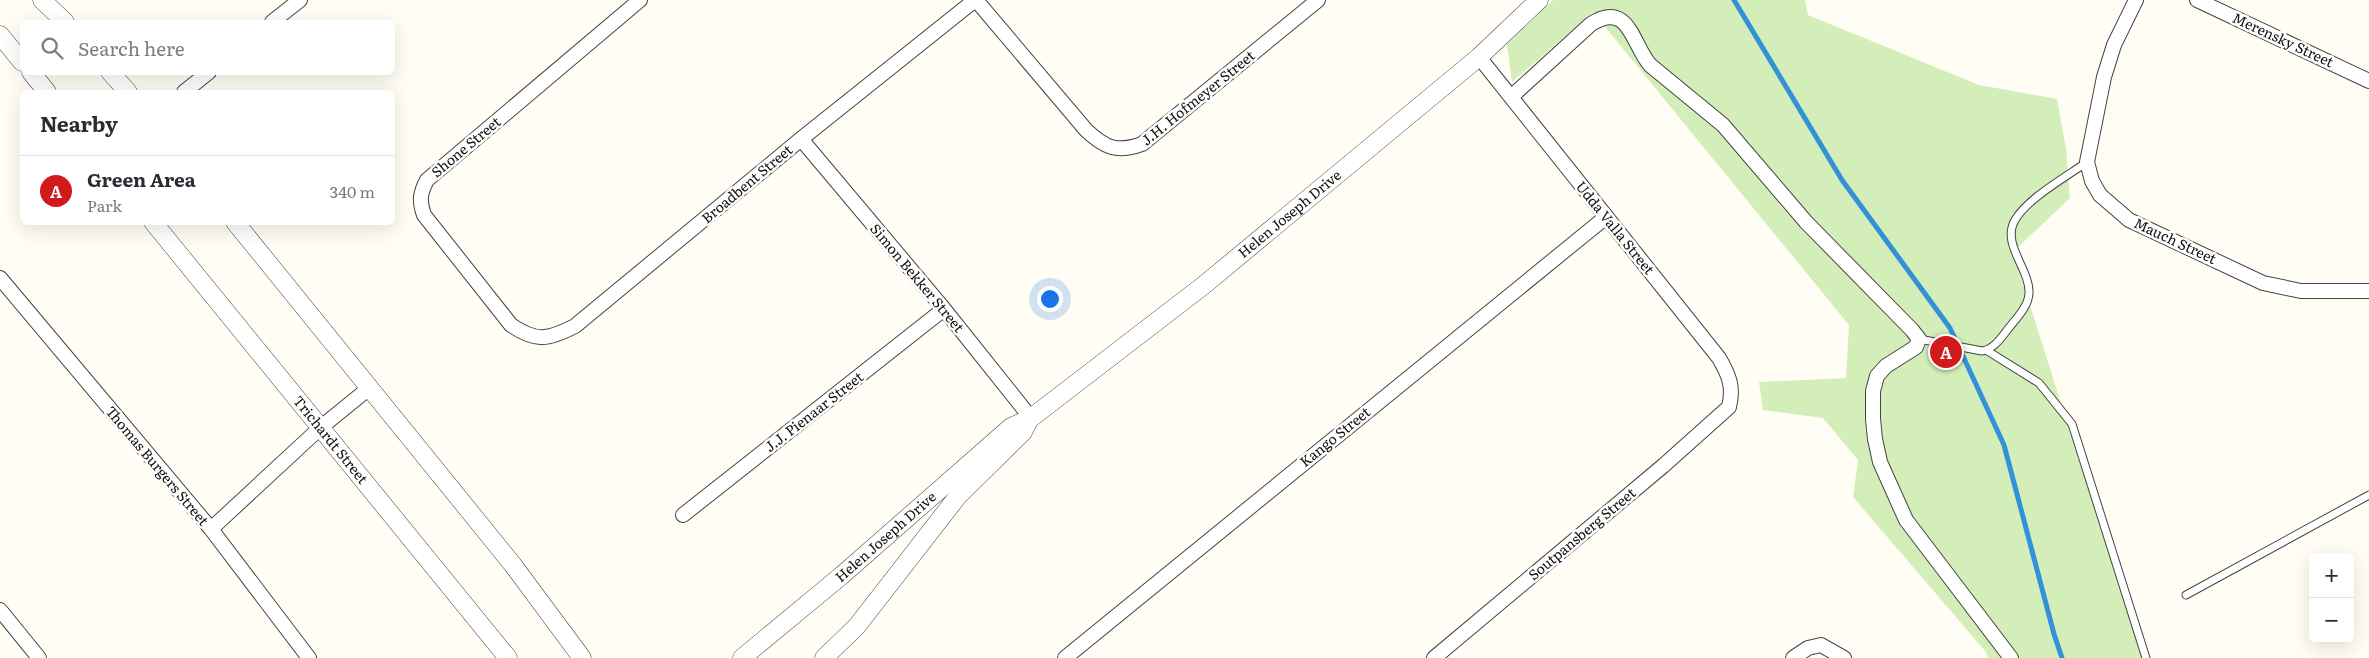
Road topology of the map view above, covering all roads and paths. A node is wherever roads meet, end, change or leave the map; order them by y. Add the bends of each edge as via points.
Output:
1 (42, 0) edge
2 (300, 0) edge
3 (640, 0) edge
4 (976, 0) edge
5 (1318, 0) edge
6 (1539, 0) edge
7 (2136, 0) edge
8 (2197, 0) edge
9 (63, 20) edge
10 (275, 20) edge
11 (0, 35) edge
12 (1479, 57) junction
13 (20, 60) edge
14 (33, 75) edge
15 (113, 75) edge
16 (205, 75) edge
17 (2369, 81) edge
18 (45, 90) edge
19 (126, 90) edge
20 (186, 90) edge
21 (1510, 97) junction
22 (800, 139) junction
23 (2087, 162) junction
24 (1606, 217) junction
25 (155, 225) edge
26 (237, 225) edge
27 (0, 278) edge
28 (2369, 291) edge
29 (6, 296) edge
30 (944, 309) junction
31 (511, 325) joint
32 (1919, 339) junction
33 (1986, 350) junction
34 (368, 389) junction
35 (1729, 407) joint
36 (1031, 418) junction
37 (320, 428) junction
38 (2369, 495) edge
39 (684, 516) dead end
40 (211, 529) junction
41 (2186, 594) dead end
42 (0, 610) edge
43 (1443, 655) edge
44 (39, 658) edge
45 (309, 658) edge
46 (508, 658) edge
47 (582, 658) edge
48 (742, 658) edge
49 (824, 658) edge
50 (1065, 658) edge
51 (1793, 658) edge
52 (1844, 658) edge
53 (2011, 658) edge
54 (2146, 658) edge

1 - 9 street
2 - 10 street
3 - 31 street, Shone Street via 427,180 420,192 424,215
4 - 5 street, J.H. Hofmeyer Street via 1086,130 1099,143 1114,149 1130,149 1142,144
4 - 22 street, Broadbent Street
6 - 12 street, Helen Joseph Drive
7 - 23 street, Mauch Street via 2114,45 2104,76
8 - 17 street, Merensky Street
11 - 13 street
12 - 21 street, Udda Valla Street
12 - 36 street, Helen Joseph Drive via 1204,285
14 - 18 street
15 - 19 street
16 - 20 street
21 - 24 street, Udda Valla Street
21 - 32 street via 1599,19 1614,16 1621,19 1633,32 1645,60 1724,125 1806,222
22 - 30 street, Simon Bekker Street
22 - 31 street, Broadbent Street via 575,326 555,337 539,338 525,335
23 - 28 street, Mauch Street via 2092,181 2100,194 2129,220 2246,275 2283,288 2318,292
23 - 33 lane via 2038,198 2015,220 2011,240 2026,277 2029,294 2019,315 2001,339
24 - 35 street, Udda Valla Street via 1719,358 1732,384
24 - 50 street, Kango Street
25 - 37 street, Trichardt Street
26 - 34 street
27 - 29 street, Thomas Burgers Street
29 - 40 street, Thomas Burgers Street
30 - 36 street, Simon Bekker Street
30 - 39 street, J.J. Pienaar Street
32 - 33 lane
32 - 53 street via 1916,347 1886,366 1873,391 1873,420 1880,462 1906,520
33 - 54 lane via 2039,383 2072,424
34 - 37 street
34 - 47 street via 513,565
35 - 43 street, Soutpansberg Street
36 - 48 street, Helen Joseph Drive via 1011,427
36 - 49 street, Helen Joseph Drive via 1023,432 958,496 857,626
37 - 40 street
37 - 46 street, Trichardt Street
38 - 41 lane
40 - 45 street, Thomas Burgers Street
42 - 44 street
51 - 52 street via 1808,648 1821,645

